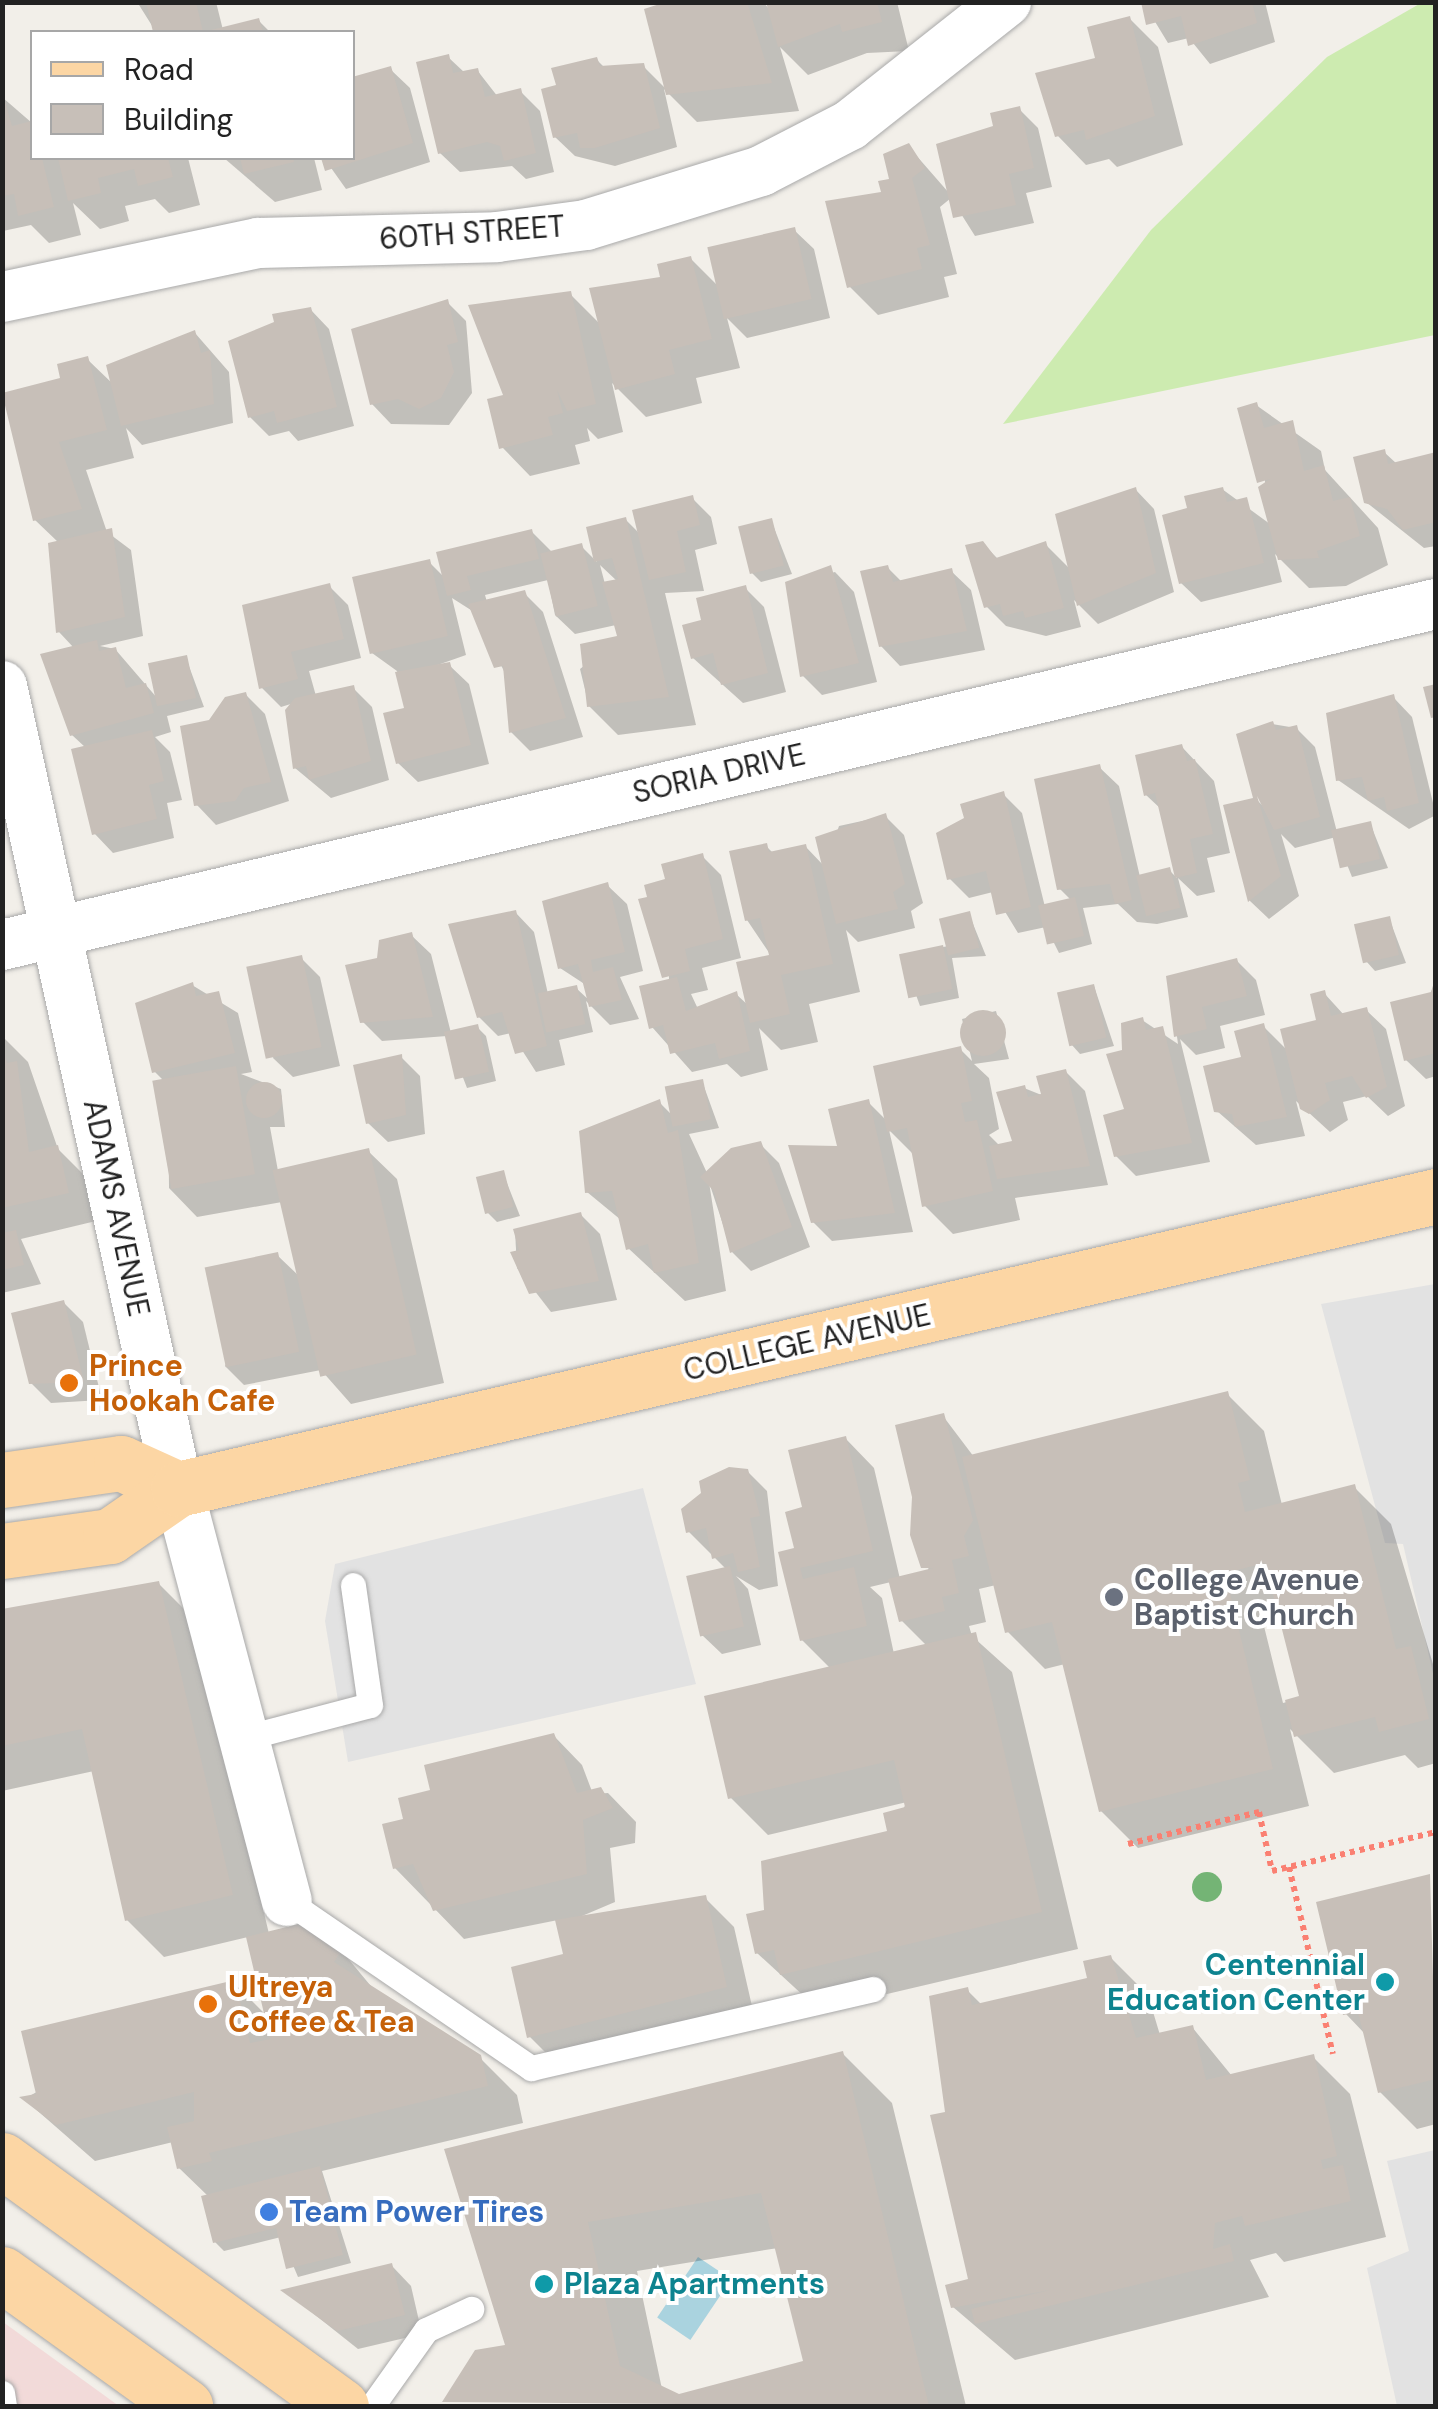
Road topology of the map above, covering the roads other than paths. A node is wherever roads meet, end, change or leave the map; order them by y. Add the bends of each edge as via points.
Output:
1 (1006, 2) edge
2 (2, 298) edge
3 (1436, 604) edge
4 (2, 686) edge
5 (56, 932) junction
6 (2, 944) edge
7 (1436, 1196) edge
8 (2, 1480) edge
9 (178, 1490) junction
10 (2, 1551) edge
11 (353, 1586) dead end
12 (244, 1738) junction
13 (287, 1901) joint
14 (873, 1989) dead end
15 (2, 2160) edge
16 (2, 2274) edge
17 (470, 2309) dead end
18 (2, 2393) edge
19 (4, 2406) edge
20 (185, 2406) edge
21 (342, 2406) edge
22 (372, 2406) edge

1 - 2 street, 60TH STREET via 850,125 761,172 586,225 497,237 258,243
3 - 5 street, SORIA DRIVE
4 - 5 street, ADAMS AVENUE
5 - 6 street, SORIA DRIVE
5 - 9 street, ADAMS AVENUE
7 - 9 main road, COLLEGE AVENUE
8 - 9 main road via 121,1463
9 - 10 main road, COLLEGE AVENUE via 110,1536
9 - 12 street, ADAMS AVENUE
11 - 12 lane via 370,1706
12 - 13 street, ADAMS AVENUE
13 - 14 lane via 531,2068
15 - 21 main road
16 - 20 main road
17 - 22 lane via 426,2330
18 - 19 lane

